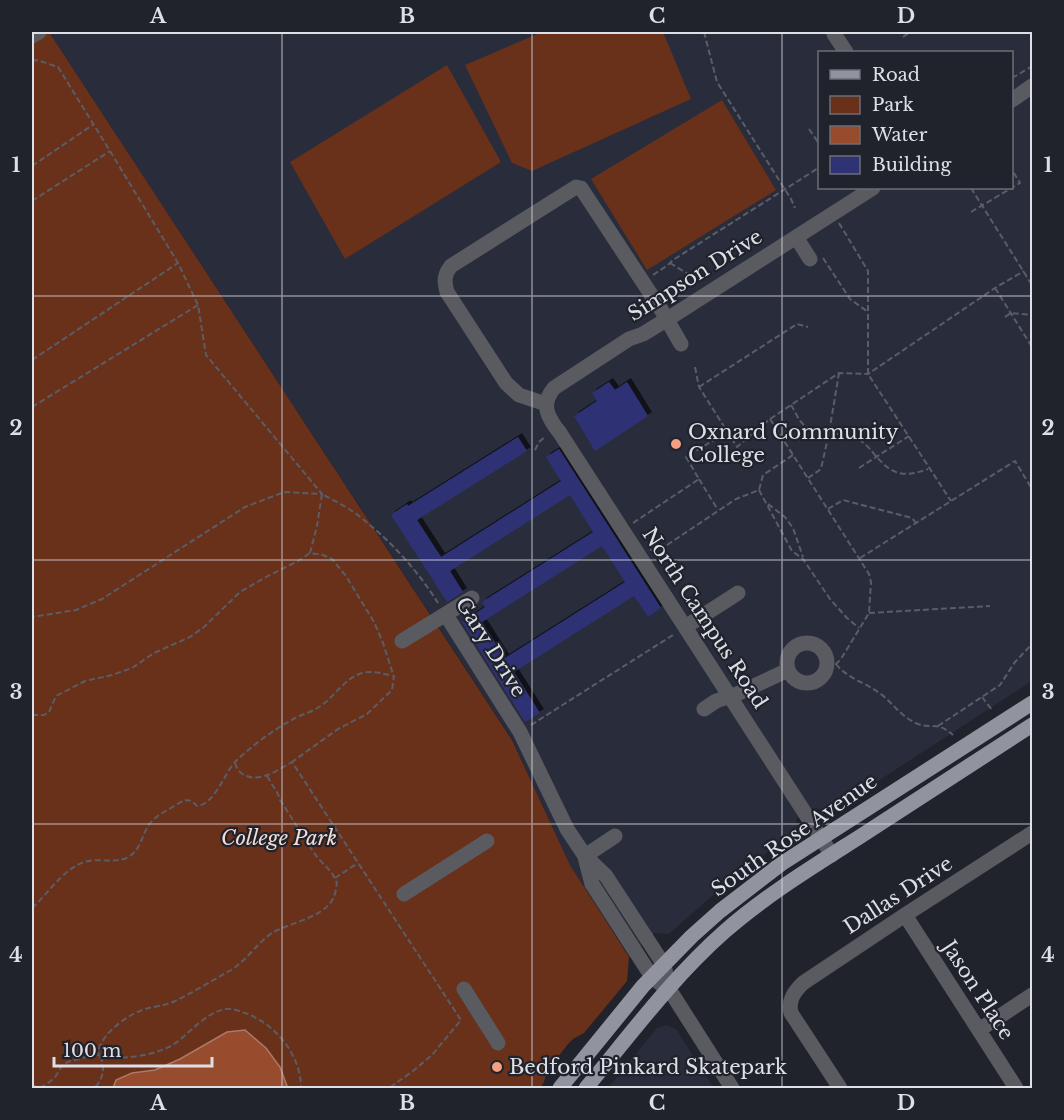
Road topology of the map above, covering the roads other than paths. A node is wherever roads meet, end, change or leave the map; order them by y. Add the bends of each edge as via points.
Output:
1 (39, 32) edge
2 (834, 33) dead end
3 (32, 36) edge
4 (845, 51) edge
5 (1032, 86) edge
6 (1013, 99) edge
7 (871, 189) edge
8 (796, 237) junction
9 (814, 254) road end
10 (667, 320) junction
11 (681, 344) dead end
12 (546, 404) junction
13 (738, 593) dead end
14 (472, 598) dead end
15 (446, 615) junction
16 (679, 631) junction
17 (402, 641) dead end
18 (788, 670) junction
19 (730, 696) junction
20 (1032, 703) edge
21 (704, 709) dead end
22 (1032, 725) edge
23 (1032, 833) edge
24 (615, 836) dead end
25 (821, 838) junction
26 (487, 841) dead end
27 (832, 855) junction
28 (585, 856) junction
29 (404, 894) dead end
30 (905, 915) junction
31 (664, 965) junction
32 (652, 977) junction
33 (464, 989) dead end
34 (669, 989) junction
35 (1032, 995) edge
36 (979, 1030) junction
37 (498, 1043) dead end
38 (560, 1089) edge
39 (586, 1089) edge
40 (732, 1089) edge
41 (840, 1089) edge
42 (1016, 1089) edge

1 - 3 street
2 - 4 street
5 - 6 street
7 - 8 street, Simpson Drive
8 - 9 street
8 - 10 street, Simpson Drive
10 - 11 street
10 - 12 street, Simpson Drive via 629,339 554,388
10 - 12 street via 580,188 451,266 444,282 447,292 506,383 519,396
12 - 16 street, North Campus Road via 550,420
13 - 16 street
14 - 15 street
15 - 17 street
15 - 28 street, Gary Drive via 520,732 567,829
16 - 19 street, North Campus Road
18 - 18 street via 791,651 802,644 815,645 831,662 815,682 802,683
18 - 19 street
19 - 21 street
19 - 25 street, North Campus Road
20 - 25 main road, South Rose Avenue
22 - 27 main road, South Rose Avenue
23 - 30 street, Dallas Drive
24 - 28 street
25 - 27 street, North Campus Road
25 - 31 main road, South Rose Avenue via 720,911
26 - 29 street
27 - 34 main road, South Rose Avenue via 723,933
28 - 31 street, Gary Drive via 606,876
28 - 32 street, Gary Drive via 592,884
30 - 36 street, Jason Place
30 - 41 street, Dallas Drive via 803,983 791,998 791,1013
31 - 32 main road, South Rose Avenue
31 - 34 street, Gary Drive
32 - 34 street, Gary Drive
32 - 38 main road, South Rose Avenue
33 - 37 street
34 - 39 main road, South Rose Avenue
34 - 40 street, Gary Drive
35 - 36 street
36 - 42 street, Jason Place

